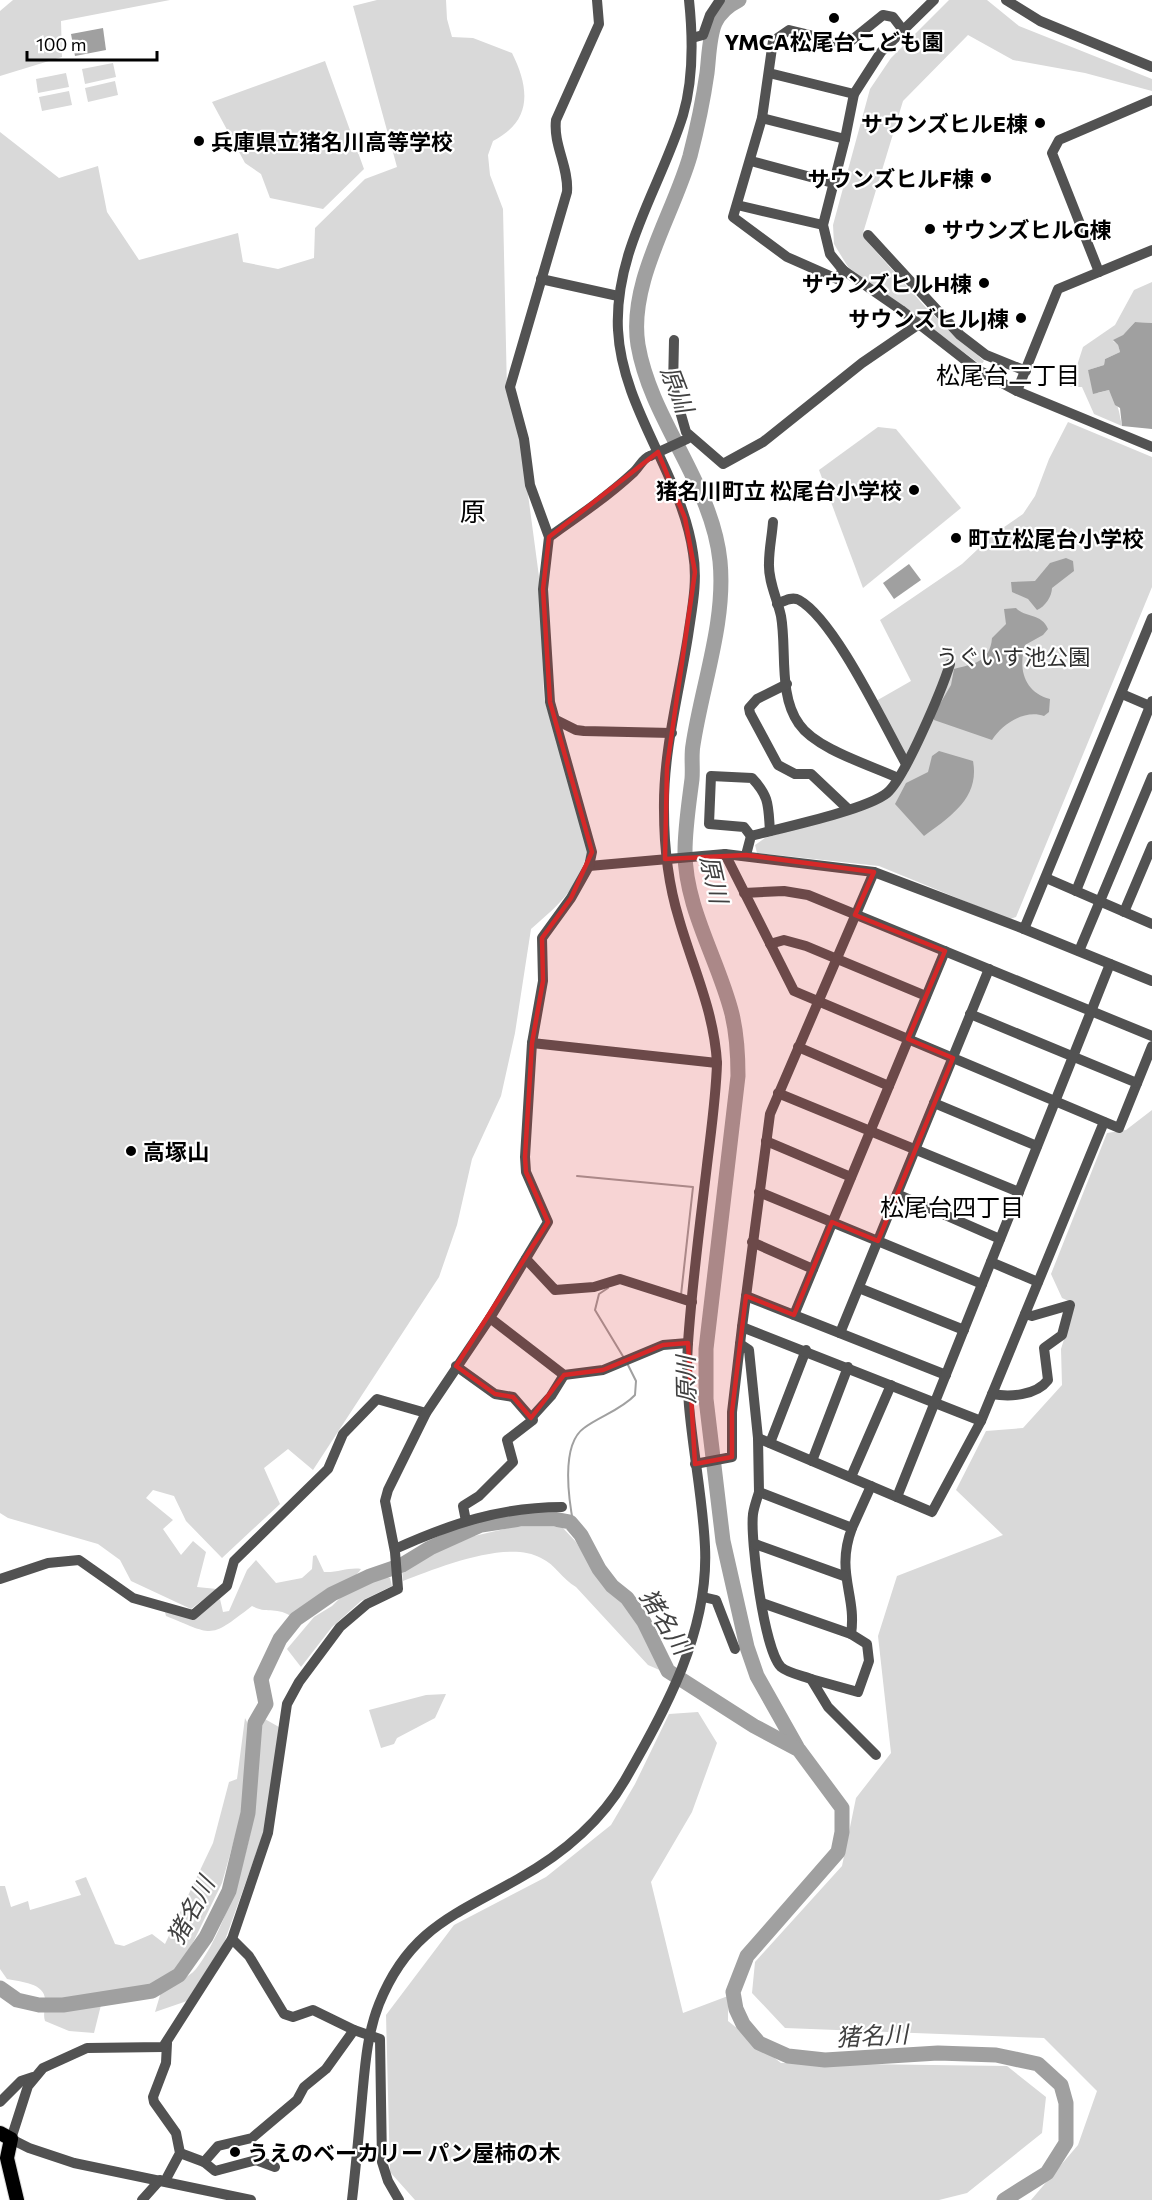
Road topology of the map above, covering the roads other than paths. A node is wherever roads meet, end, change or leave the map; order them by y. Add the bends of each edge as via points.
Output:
1 (597, 0) edge
2 (689, 0) edge
3 (720, 0) edge
4 (934, 0) edge
5 (1006, 0) edge
6 (903, 30) junction
7 (692, 38) junction
8 (1152, 67) edge
9 (769, 73) junction
10 (854, 94) junction
11 (1152, 100) edge
12 (762, 118) junction
13 (845, 139) junction
14 (751, 160) junction
15 (833, 183) junction
16 (737, 205) junction
17 (823, 225) junction
18 (868, 235) dead end
19 (1152, 250) edge
20 (843, 270) junction
21 (1099, 272) junction
22 (541, 279) junction
23 (618, 296) junction
24 (919, 324) junction
25 (674, 340) dead end
26 (1026, 371) junction
27 (1017, 391) junction
28 (689, 437) junction
29 (1152, 447) edge
30 (773, 522) dead end
31 (549, 537) junction
32 (777, 604) junction
33 (1152, 618) edge
34 (950, 664) dead end
35 (787, 684) junction
36 (1122, 694) junction
37 (1151, 705) edge
38 (556, 720) junction
39 (672, 733) junction
40 (906, 764) junction
41 (1152, 777) edge
42 (898, 778) junction
43 (848, 809) junction
44 (770, 831) junction
45 (751, 836) junction
46 (1152, 846) edge
47 (725, 854) junction
48 (747, 855) junction
49 (665, 859) junction
50 (589, 866) junction
51 (874, 872) junction
52 (1046, 878) junction
53 (1076, 891) junction
54 (744, 893) junction
55 (1100, 902) junction
56 (1124, 912) junction
57 (855, 915) junction
58 (1152, 924) edge
59 (1024, 929) junction
60 (770, 944) junction
61 (945, 951) junction
62 (1079, 951) junction
63 (836, 959) junction
64 (1110, 964) junction
65 (988, 969) junction
66 (1152, 981) edge
67 (926, 996) junction
68 (818, 1001) junction
69 (1091, 1011) junction
70 (970, 1014) junction
71 (1152, 1036) edge
72 (909, 1039) junction
73 (532, 1042) junction
74 (1152, 1046) edge
75 (798, 1047) junction
76 (1073, 1057) junction
77 (953, 1058) junction
78 (717, 1063) junction
79 (1137, 1083) junction
80 (889, 1086) junction
81 (778, 1094) junction
82 (1055, 1101) junction
83 (934, 1103) junction
84 (1104, 1122) junction
85 (871, 1131) junction
86 (766, 1141) junction
87 (1037, 1146) junction
88 (915, 1150) junction
89 (851, 1178) junction
90 (759, 1192) junction
91 (1019, 1192) junction
92 (897, 1194) junction
93 (832, 1222) junction
94 (1000, 1239) junction
95 (878, 1241) junction
96 (752, 1242) junction
97 (526, 1258) junction
98 (991, 1262) junction
99 (813, 1269) junction
100 (1038, 1282) junction
101 (982, 1284) junction
102 (859, 1288) junction
103 (746, 1296) junction
104 (692, 1302) junction
105 (1025, 1314) junction
106 (794, 1315) junction
107 (490, 1317) junction
108 (742, 1327) junction
109 (964, 1330) junction
110 (840, 1334) junction
111 (688, 1343) junction
112 (740, 1344) junction
113 (806, 1350) junction
114 (456, 1366) junction
115 (848, 1367) junction
116 (564, 1375) junction
117 (946, 1375) junction
118 (891, 1385) junction
119 (992, 1394) junction
120 (935, 1403) junction
121 (426, 1413) junction
122 (531, 1418) junction
123 (981, 1421) junction
124 (758, 1438) junction
125 (770, 1443) junction
126 (812, 1461) junction
127 (696, 1464) junction
128 (851, 1477) junction
129 (871, 1486) junction
130 (759, 1492) junction
131 (897, 1497) junction
132 (562, 1507) dead end
133 (466, 1521) junction
134 (852, 1527) junction
135 (755, 1544) junction
136 (395, 1551) junction
137 (844, 1576) junction
138 (0, 1579) edge
139 (703, 1597) junction
140 (762, 1603) junction
141 (851, 1634) junction
142 (735, 1649) dead end
143 (811, 1679) junction
144 (876, 1755) dead end
145 (232, 1939) junction
146 (354, 2030) junction
147 (369, 2033) junction
148 (167, 2043) junction
149 (33, 2077) junction
150 (0, 2102) edge
151 (5, 2136) edge
152 (180, 2153) junction
153 (204, 2162) junction
154 (275, 2167) dead end
155 (163, 2181) junction
156 (18, 2200) edge
157 (142, 2200) edge
158 (251, 2200) edge
159 (352, 2200) edge
160 (399, 2200) edge

1 - 22 street via 598,24 556,120 554,134 568,180 567,192
2 - 7 street
3 - 7 street via 703,34
4 - 6 street
5 - 8 street via 1040,21
6 - 9 street via 893,17 883,15 847,44 789,30 773,41
6 - 10 street via 881,52
7 - 23 street via 692,68 684,114 631,246
9 - 10 street
9 - 12 street
10 - 13 street
11 - 21 street via 1059,140 1052,153
12 - 13 street
12 - 14 street
13 - 15 street
14 - 15 street
14 - 16 street
15 - 17 street
16 - 17 street
16 - 20 street via 733,217 787,257 837,279
17 - 20 street via 830,254
18 - 26 street via 960,335 986,356
19 - 21 street
20 - 24 street
21 - 26 street via 1058,289
22 - 23 street
22 - 31 street via 510,387 524,439 530,485
23 - 39 street via 618,332 625,368 680,501 694,555 693,601
24 - 27 street via 978,370
24 - 28 street via 862,363 763,442 734,459 723,464
25 - 28 street via 673,387
26 - 27 street
27 - 29 street
28 - 31 street, bridge via 650,456 601,501
30 - 32 street via 769,563
31 - 38 street via 543,589 548,679
32 - 35 street
32 - 40 street via 799,600 826,624
33 - 36 street
34 - 40 street
35 - 42 street via 794,715 809,735
35 - 43 street via 757,699 749,708 750,713 778,765 795,774 811,774
36 - 37 street
36 - 52 street
37 - 53 street
38 - 39 street via 584,731
38 - 50 street via 592,842
39 - 49 street via 664,808
40 - 42 street
41 - 55 street
42 - 43 street via 880,798
43 - 44 street
44 - 45 street
44 - 45 street via 765,791 752,778 711,776 709,824 744,827
45 - 48 street
46 - 56 street
47 - 48 street
47 - 49 street
47 - 54 street
48 - 51 street
49 - 50 street
49 - 78 street via 680,921 711,1014
50 - 73 street via 542,938 543,981
51 - 57 street
51 - 59 street
52 - 53 street
52 - 59 street
53 - 55 street
54 - 57 street via 784,891 808,895
54 - 60 street
55 - 56 street
55 - 62 street
56 - 58 street
57 - 61 street
57 - 63 street
59 - 62 street
60 - 63 street via 784,940
60 - 68 street via 794,991
61 - 65 street
61 - 67 street
62 - 64 street
63 - 67 street
63 - 68 street
64 - 66 street
64 - 69 street
65 - 69 street
65 - 70 street
67 - 72 street
68 - 72 street
68 - 75 street
69 - 71 street
69 - 76 street
70 - 76 street
70 - 77 street
72 - 77 street
72 - 80 street
73 - 78 street
73 - 97 street via 526,1172 548,1222
74 - 79 street
75 - 80 street
75 - 81 street
76 - 79 street
76 - 82 street
77 - 82 street
77 - 83 street
78 - 104 street
79 - 84 street via 1119,1128
80 - 85 street
81 - 85 street
81 - 86 street
82 - 84 street
82 - 87 street
83 - 87 street
83 - 88 street
84 - 100 street
85 - 88 street
85 - 89 street
86 - 89 street
86 - 90 street
87 - 91 street
88 - 91 street
88 - 92 street
89 - 93 street
90 - 93 street
90 - 96 street
91 - 94 street
92 - 94 street
92 - 95 street
93 - 95 street
93 - 99 street
94 - 98 street
95 - 101 street
95 - 102 street
96 - 99 street
96 - 103 street
97 - 104 street via 555,1290 594,1287 620,1279
97 - 107 street
98 - 100 street
98 - 101 street
99 - 106 street
100 - 105 street
101 - 109 street
102 - 109 street
102 - 110 street
103 - 106 street
103 - 108 street
104 - 111 street
105 - 119 street
105 - 119 street via 1032,1316 1070,1305 1062,1335 1044,1348 1048,1380 1008,1397
106 - 110 street
107 - 114 street
107 - 116 street
108 - 112 street
108 - 113 street
109 - 117 street
110 - 117 street
111 - 116 street via 663,1345 603,1370
111 - 127 street via 688,1406
112 - 124 street via 749,1350
112 - 127 street via 732,1412 732,1457
113 - 115 street
113 - 125 street
114 - 121 street
114 - 122 street via 495,1394 513,1397
115 - 118 street
115 - 126 street
116 - 122 street
117 - 120 street
118 - 120 street
118 - 128 street
119 - 123 street
120 - 123 street
120 - 131 street
121 - 136 street via 385,1501
121 - 138 street via 377,1399 343,1434 328,1470 234,1561 227,1586 193,1615 134,1598 79,1560 48,1563
122 - 133 street via 507,1440 513,1462 464,1506
123 - 131 street via 932,1512
124 - 125 street
124 - 130 street
125 - 126 street
126 - 128 street
127 - 139 street via 705,1547
128 - 129 street
129 - 131 street
129 - 134 street
130 - 134 street
130 - 135 street via 753,1514
132 - 133 street via 514,1508
133 - 136 street
134 - 137 street via 844,1548
135 - 137 street
135 - 140 street
136 - 145 street via 398,1589 367,1604 340,1627 287,1704 268,1833
137 - 141 street
139 - 142 street via 716,1600
139 - 147 street via 689,1651 670,1693 625,1780 600,1814 566,1848 543,1864 468,1904 426,1935 389,1983
140 - 141 street
140 - 143 street via 771,1650 782,1668
141 - 143 street via 867,1644 869,1661 858,1692
143 - 144 street via 828,1707
145 - 146 street via 249,1956 284,2014 293,2017 313,2010
145 - 148 street
146 - 147 street
146 - 153 street via 297,2100 252,2138 218,2146
147 - 159 street
147 - 160 street via 380,2039 382,2162
148 - 149 street via 156,2048 87,2048 43,2068
148 - 152 street via 166,2063 153,2097 176,2133
149 - 150 street via 21,2081
149 - 151 street
151 - 155 street via 74,2163
151 - 156 main road
152 - 153 street
152 - 155 street
153 - 154 street via 215,2171 256,2160
155 - 157 street
155 - 158 street

